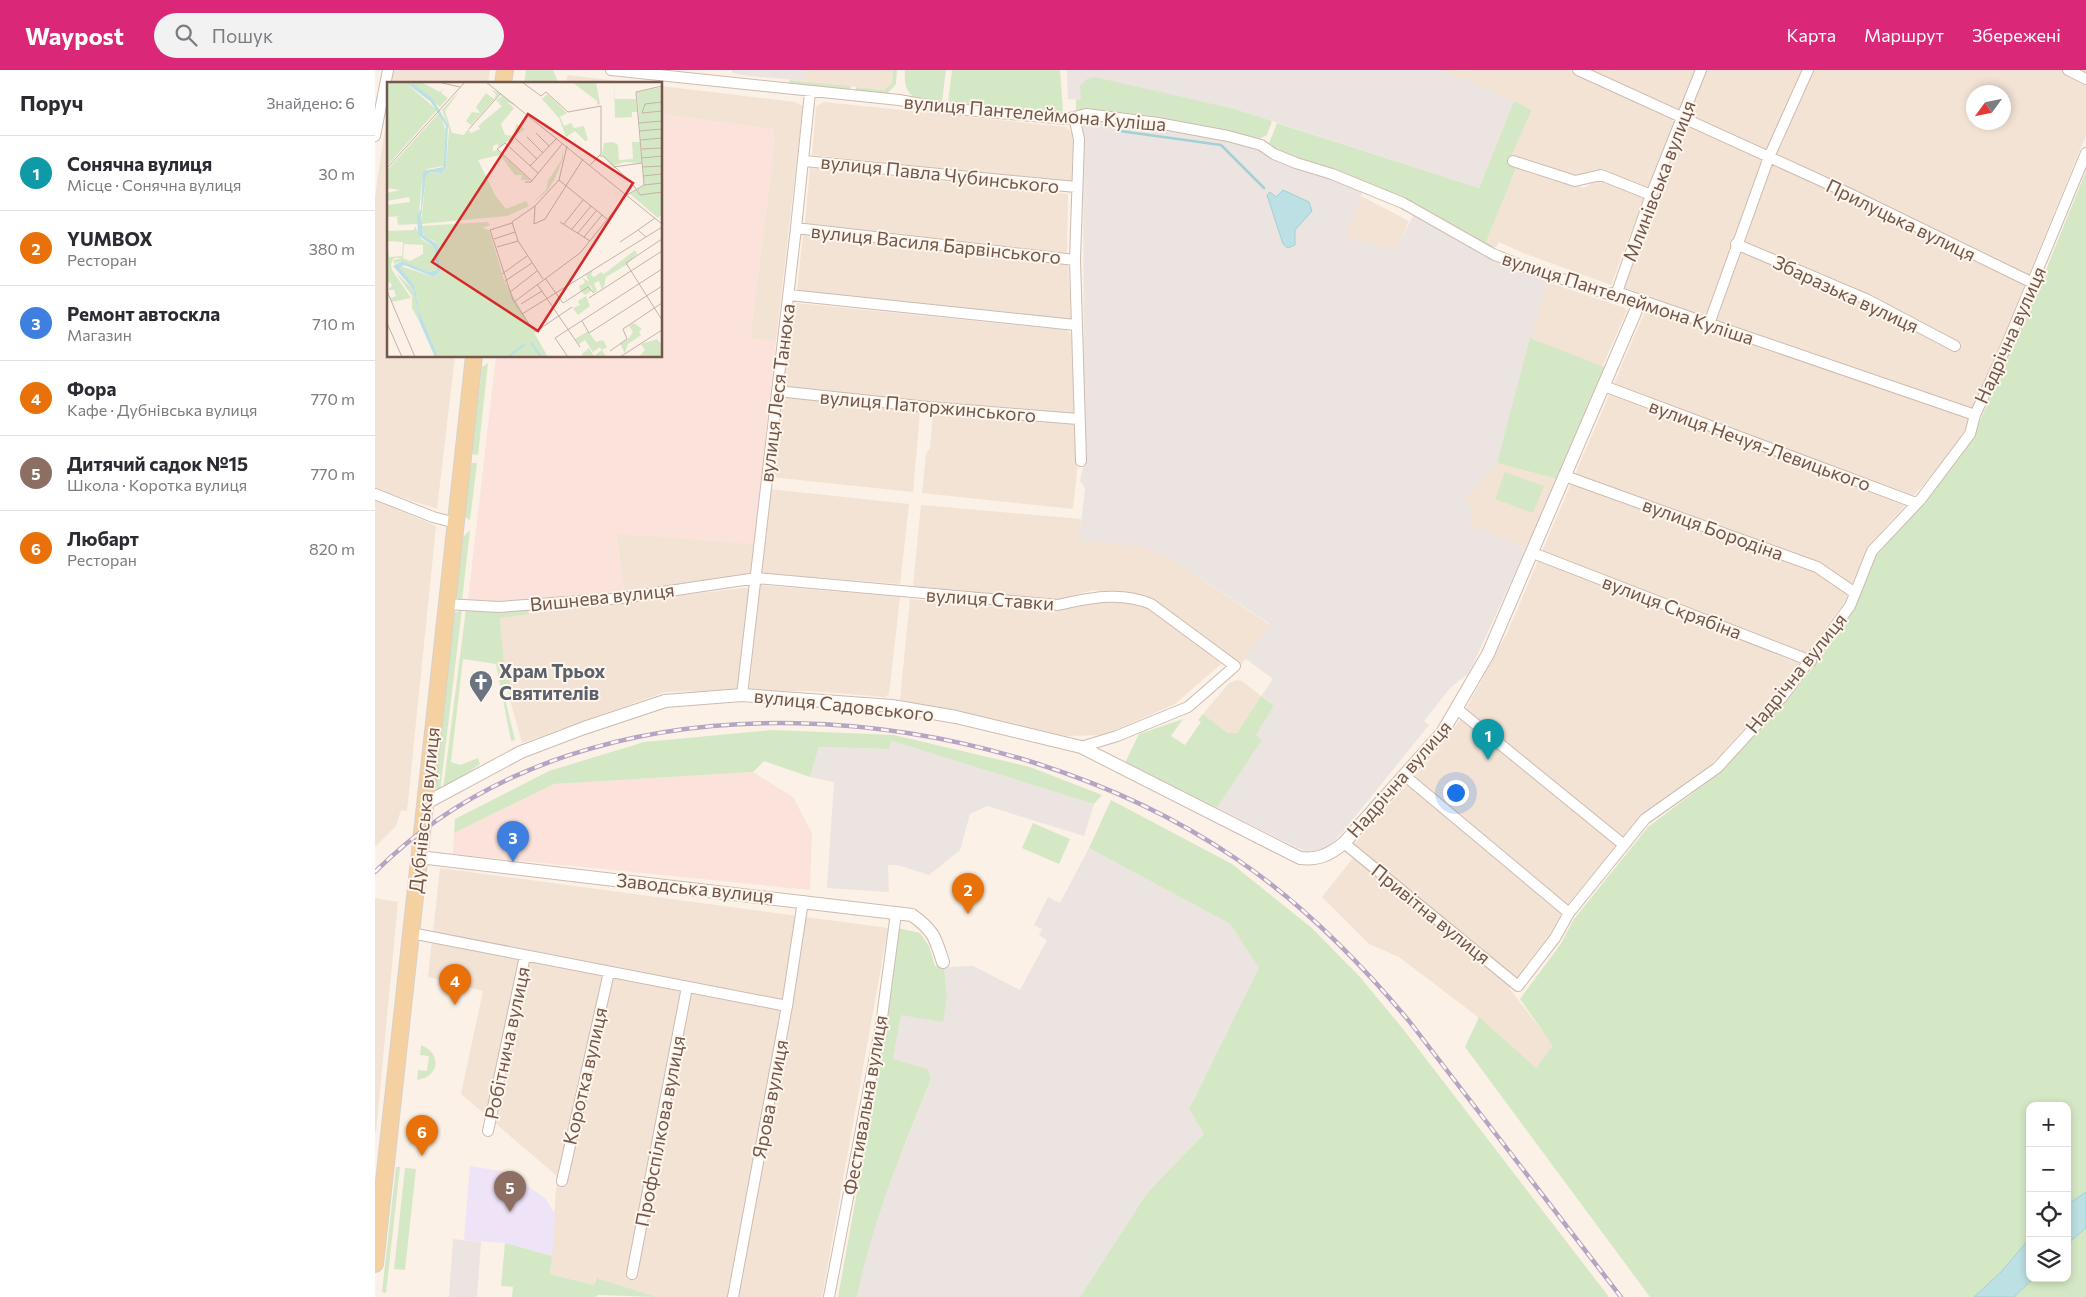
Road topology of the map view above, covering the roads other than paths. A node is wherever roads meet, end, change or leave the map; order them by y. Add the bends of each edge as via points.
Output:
1 (388, 70) edge
2 (611, 70) edge
3 (1578, 70) edge
4 (1701, 70) edge
5 (1808, 70) edge
6 (2068, 70) edge
7 (2086, 79) edge
8 (810, 92) junction
9 (1074, 117) junction
10 (1682, 119) junction
11 (375, 136) edge
12 (2086, 153) edge
13 (1769, 157) junction
14 (803, 161) junction
15 (1513, 161) dead end
16 (1076, 187) junction
17 (1651, 195) junction
18 (797, 228) junction
19 (1736, 244) junction
20 (1075, 260) junction
21 (2033, 283) junction
22 (1617, 292) junction
23 (789, 294) junction
24 (1640, 301) junction
25 (1709, 324) junction
26 (1075, 325) junction
27 (1955, 346) dead end
28 (473, 358) edge
29 (1604, 386) junction
30 (777, 391) junction
31 (1975, 415) junction
32 (1078, 419) junction
33 (1081, 460) dead end
34 (1565, 476) junction
35 (375, 494) edge
36 (1916, 503) junction
37 (456, 523) junction
38 (1533, 553) junction
39 (757, 578) junction
40 (1855, 593) junction
41 (445, 604) junction
42 (1811, 661) junction
43 (742, 695) junction
44 (1457, 710) junction
45 (1081, 748) junction
46 (1404, 775) junction
47 (425, 803) junction
48 (1344, 843) junction
49 (1624, 845) junction
50 (419, 857) junction
51 (1315, 859) joint
52 (803, 901) junction
53 (896, 913) junction
54 (1569, 913) junction
55 (411, 933) junction
56 (525, 956) junction
57 (943, 962) dead end
58 (609, 972) junction
59 (1518, 986) joint
60 (687, 988) junction
61 (787, 1006) junction
62 (488, 1131) dead end
63 (561, 1181) dead end
64 (375, 1264) edge
65 (633, 1274) dead end
66 (733, 1297) edge
67 (829, 1297) edge

1 - 11 street
2 - 8 street, вулиця Пантелеймона Куліша
3 - 10 street, Прилуцька вулиця
4 - 10 street, Млинівська вулиця
5 - 13 street
6 - 7 street
8 - 9 street, вулиця Пантелеймона Куліша via 899,100 944,108 1066,119
8 - 14 street, вулиця Леся Танюка
9 - 16 street via 1079,138
9 - 22 street, вулиця Пантелеймона Куліша via 1086,114 1158,123 1261,145 1296,163 1403,203 1493,254 1608,294
10 - 13 street, Прилуцька вулиця
10 - 17 street, Млинівська вулиця
12 - 21 street, Надрічна вулиця
13 - 19 street
13 - 21 street, Прилуцька вулиця
14 - 16 street, вулиця Павла Чубинського
14 - 18 street, вулиця Леся Танюка
15 - 17 street via 1575,181 1601,175
16 - 20 street
17 - 22 street, Млинівська вулиця
18 - 20 street, вулиця Василя Барвінського
18 - 23 street, вулиця Леся Танюка
19 - 25 street
19 - 27 street, Збаразька вулиця via 1866,299
20 - 26 street
21 - 31 street, Надрічна вулиця
22 - 24 street, вулиця Пантелеймона Куліша
23 - 26 street
23 - 30 street, вулиця Леся Танюка
24 - 25 street, вулиця Пантелеймона Куліша
24 - 29 street, Надрічна вулиця
25 - 31 street, вулиця Пантелеймона Куліша
26 - 32 street
28 - 37 main road, Дубнівська вулиця
29 - 34 street, Надрічна вулиця
29 - 36 street, вулиця Нечуя-Левицького
30 - 32 street, вулиця Паторжинського
30 - 39 street, вулиця Леся Танюка
31 - 36 street, Надрічна вулиця via 1970,434
32 - 33 street
34 - 38 street, Надрічна вулиця
34 - 40 street, вулиця Бородіна via 1817,566
35 - 37 street
36 - 40 street, Надрічна вулиця via 1873,551
37 - 41 main road, Дубнівська вулиця
38 - 42 street, вулиця Скрябіна
38 - 44 street, Надрічна вулиця via 1502,624
39 - 41 street, Вишнева вулиця via 623,598 499,607
39 - 43 street, вулиця Леся Танюка
39 - 45 street, вулиця Ставки via 1058,606 1093,597 1139,599 1151,604 1235,666 1188,707
40 - 42 street, Надрічна вулиця via 1850,606
41 - 47 main road, Дубнівська вулиця
42 - 49 street, Надрічна вулиця via 1717,768 1645,819
43 - 45 street, вулиця Садовського via 892,706 956,717
43 - 47 street, вулиця Садовського via 665,701 584,728 521,752
44 - 46 street, Надрічна вулиця
44 - 49 street
45 - 51 street, вулиця Садовського via 1300,858
46 - 48 street, Надрічна вулиця
46 - 54 street
47 - 50 main road, Дубнівська вулиця
48 - 51 street, Надрічна вулиця via 1331,854
48 - 59 street, Привітна вулиця
49 - 54 street, Надрічна вулиця
50 - 52 street, Заводська вулиця
50 - 55 main road, Дубнівська вулиця
52 - 53 street, Заводська вулиця
52 - 61 street, Ярова вулиця
53 - 57 street, Заводська вулиця via 912,915 929,927
53 - 67 street, Фестивальна вулиця via 881,1025
54 - 59 street, Надрічна вулиця via 1555,938
55 - 56 street
55 - 64 main road, Дубнівська вулиця
56 - 58 street
56 - 62 street, Робітнича вулиця
58 - 60 street
58 - 63 street, Коротка вулиця
60 - 61 street
60 - 65 street, Профспілкова вулиця
61 - 66 street, Ярова вулиця

